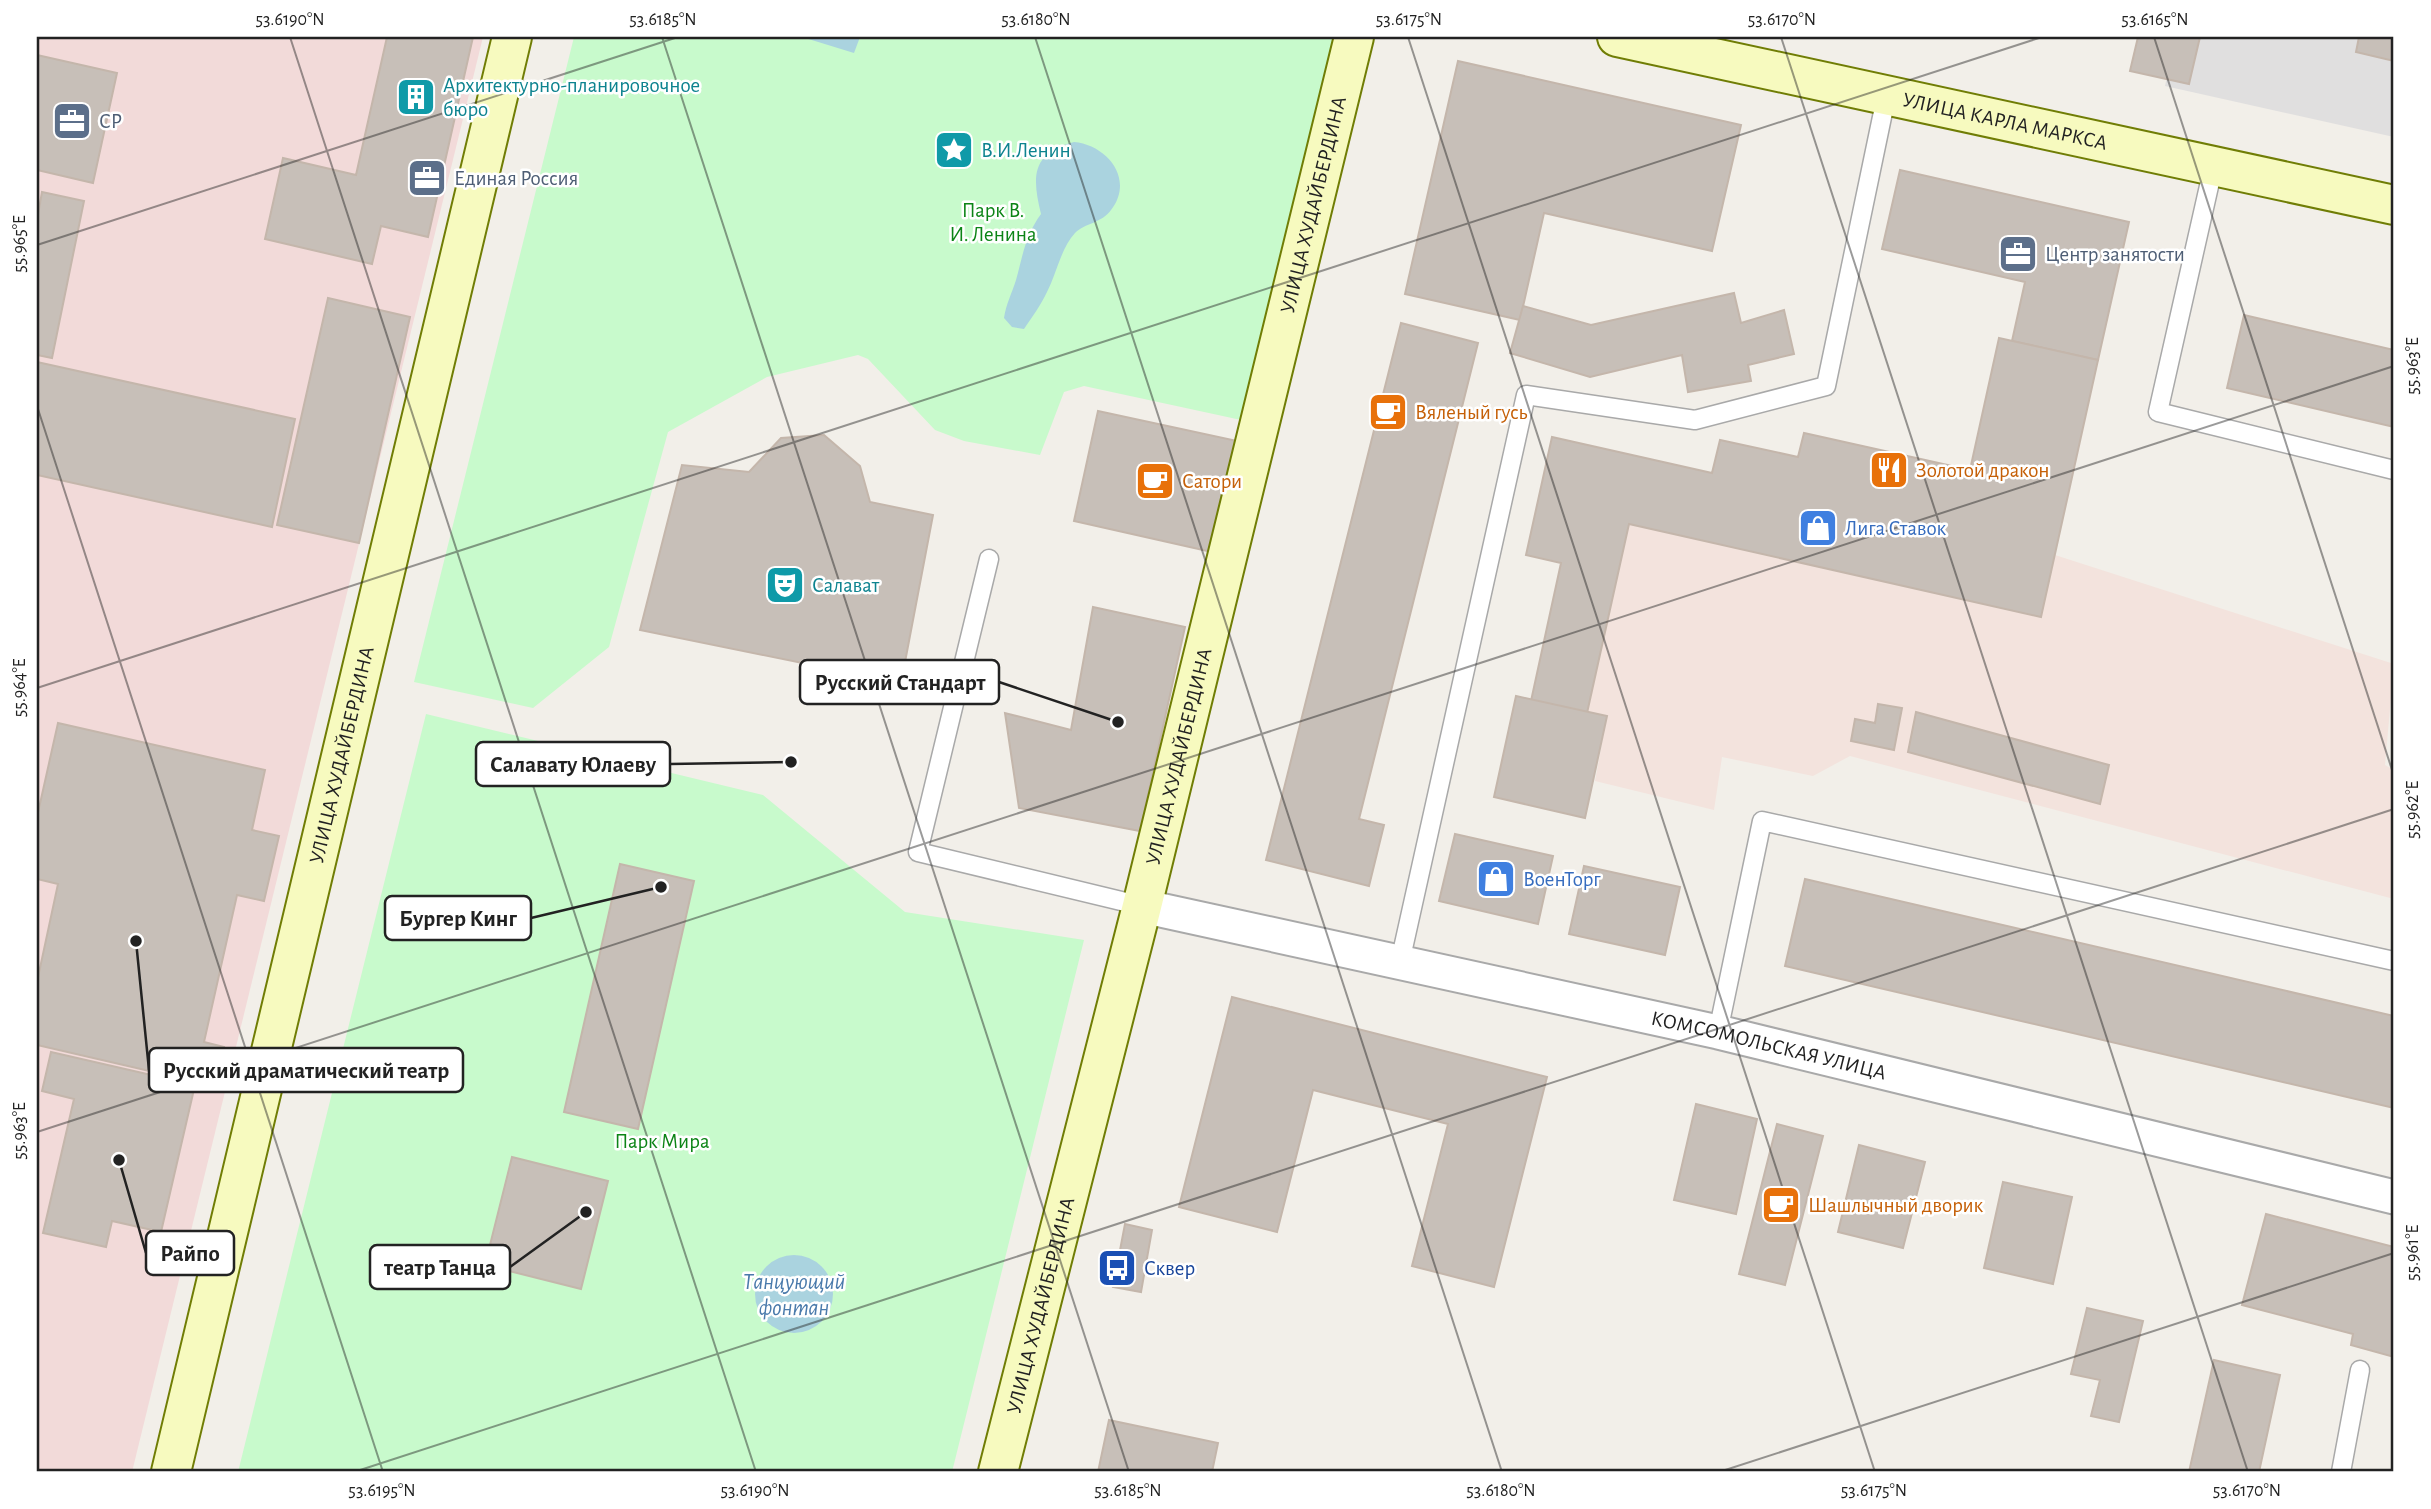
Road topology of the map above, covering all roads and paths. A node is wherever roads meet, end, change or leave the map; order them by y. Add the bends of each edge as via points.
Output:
1 (512, 37) edge
2 (1354, 37) edge
3 (1617, 37) edge
4 (1887, 93) junction
5 (2214, 164) junction
6 (2394, 205) edge
7 (2394, 470) edge
8 (989, 559) dead end
9 (1142, 906) junction
10 (2394, 961) edge
11 (1400, 962) junction
12 (1718, 1032) junction
13 (2394, 1197) edge
14 (2360, 1370) dead end
15 (171, 1472) edge
16 (998, 1472) edge
17 (2341, 1472) edge

1 - 15 street, УЛИЦА ХУДАЙБЕРДИНА
2 - 9 street, УЛИЦА ХУДАЙБЕРДИНА
3 - 4 street, УЛИЦА КАРЛА МАРКСА
4 - 5 street, УЛИЦА КАРЛА МАРКСА
4 - 11 lane via 1826,386 1695,420 1526,395
5 - 6 street, УЛИЦА КАРЛА МАРКСА
5 - 7 lane via 2158,412
8 - 9 lane via 918,852
9 - 11 street, КОМСОМОЛЬСКАЯ УЛИЦА
9 - 16 street, УЛИЦА ХУДАЙБЕРДИНА
10 - 12 lane via 1762,821
11 - 12 street, КОМСОМОЛЬСКАЯ УЛИЦА
12 - 13 street, КОМСОМОЛЬСКАЯ УЛИЦА
14 - 17 lane

